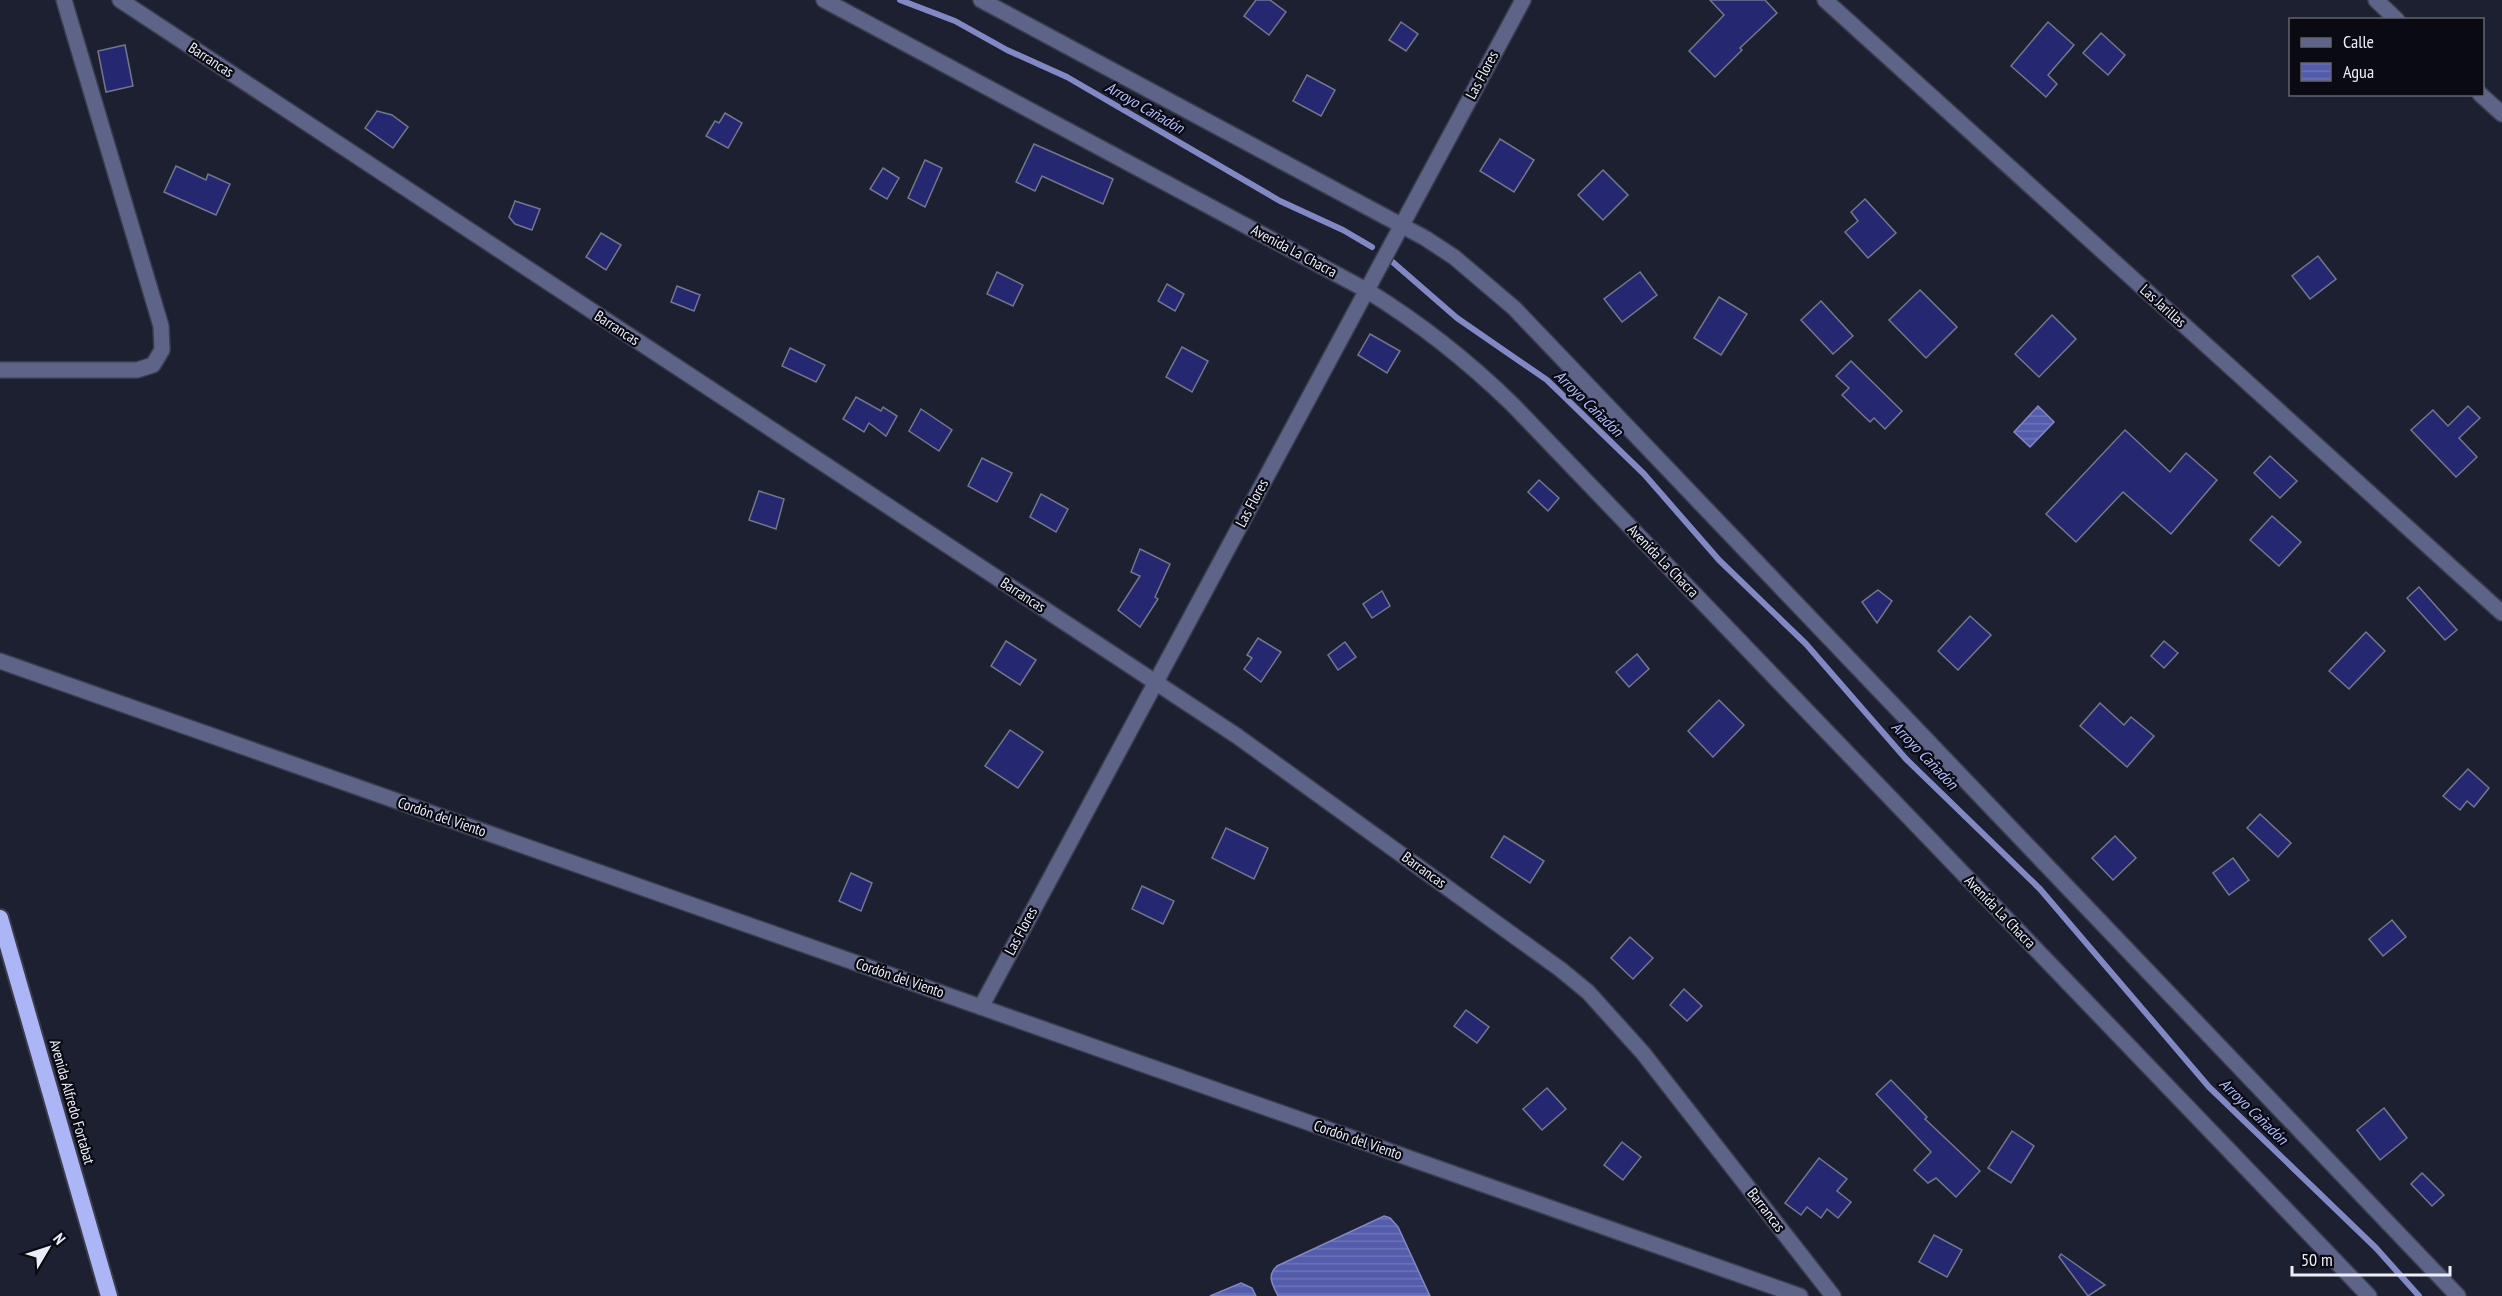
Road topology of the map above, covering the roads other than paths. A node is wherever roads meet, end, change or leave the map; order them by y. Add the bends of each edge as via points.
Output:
1 (64, 0) edge
2 (120, 0) edge
3 (824, 0) edge
4 (981, 0) edge
5 (1523, 0) edge
6 (1825, 0) edge
7 (2376, 0) edge
8 (2395, 18) edge
9 (2482, 96) edge
10 (2502, 114) edge
11 (1402, 224) junction
12 (1366, 290) junction
13 (0, 370) edge
14 (2502, 613) edge
15 (0, 661) edge
16 (1155, 683) junction
17 (0, 918) edge
18 (981, 1007) junction
19 (109, 1296) edge
20 (1800, 1296) edge
21 (1833, 1296) edge
22 (2369, 1296) edge
23 (2458, 1296) edge

1 - 13 street via 161,326 162,350 153,365 137,370
2 - 16 street, Barrancas
3 - 12 street, Avenida La Chacra
4 - 11 street
5 - 11 street, Las Flores
6 - 14 street, Las Jarillas
7 - 8 street
9 - 10 street
11 - 12 street, Las Flores
11 - 23 street via 1483,281 1546,339
12 - 16 street, Las Flores
12 - 22 street, Avenida La Chacra via 1432,334 1513,405
15 - 18 street, Cordón del Viento
16 - 18 street, Las Flores
16 - 21 street, Barrancas via 1280,766 1588,992 1643,1053
17 - 19 highway, Avenida Alfredo Fortabat
18 - 20 street, Cordón del Viento

